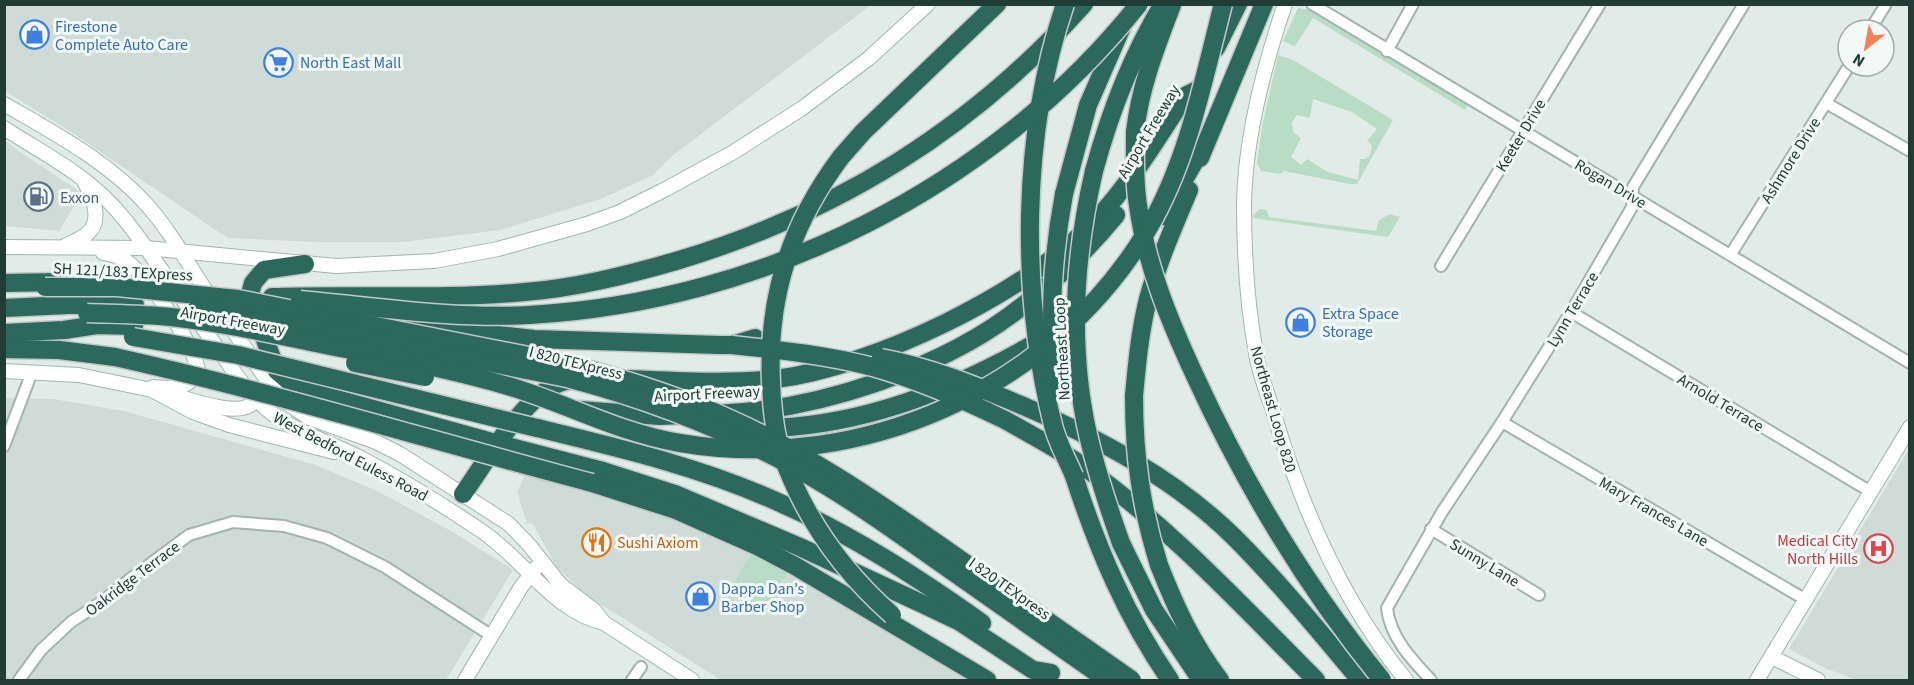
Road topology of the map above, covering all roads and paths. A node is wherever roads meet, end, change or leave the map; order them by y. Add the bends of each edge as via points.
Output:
1 (928, 4) edge
2 (997, 4) edge
3 (1065, 4) edge
4 (1084, 4) edge
5 (1136, 4) edge
6 (1163, 4) edge
7 (1172, 4) edge
8 (1224, 4) edge
9 (1238, 4) edge
10 (1264, 4) edge
11 (1285, 4) edge
12 (1312, 4) edge
13 (1413, 4) edge
14 (1600, 4) edge
15 (1744, 4) edge
16 (1886, 4) edge
17 (1877, 18) edge
18 (1387, 51) junction
19 (1842, 78) edge
20 (1195, 91) junction
21 (1826, 103) junction
22 (4, 104) edge
23 (4, 128) edge
24 (1523, 131) junction
25 (1203, 147) junction
26 (1910, 152) edge
27 (81, 176) junction
28 (1632, 196) junction
29 (4, 247) edge
30 (62, 248) junction
31 (146, 248) junction
32 (1731, 254) junction
33 (183, 256) junction
34 (305, 264) junction
35 (1441, 266) dead end
36 (4, 285) edge
37 (272, 297) junction
38 (238, 299) junction
39 (68, 305) junction
40 (4, 308) edge
41 (1571, 312) junction
42 (133, 332) junction
43 (4, 333) edge
44 (732, 345) junction
45 (4, 350) edge
46 (1910, 363) edge
47 (4, 371) edge
48 (32, 372) junction
49 (268, 383) junction
50 (139, 386) junction
51 (155, 390) junction
52 (256, 400) junction
53 (660, 416) junction
54 (1502, 422) junction
55 (1910, 428) edge
56 (498, 444) junction
57 (4, 446) edge
58 (364, 460) junction
59 (1074, 476) junction
60 (1871, 492) junction
61 (463, 494) junction
62 (447, 509) junction
63 (1431, 529) junction
64 (542, 562) junction
65 (531, 573) junction
66 (1539, 595) dead end
67 (1806, 600) junction
68 (604, 623) junction
69 (492, 636) junction
70 (919, 638) junction
71 (1772, 657) junction
72 (641, 667) dead end
73 (1057, 677) edge
74 (19, 681) edge
75 (465, 681) edge
76 (632, 681) edge
77 (692, 681) edge
78 (987, 681) edge
79 (1107, 681) edge
80 (1132, 681) edge
81 (1170, 681) edge
82 (1201, 681) edge
83 (1220, 681) edge
84 (1316, 681) edge
85 (1360, 681) edge
86 (1382, 681) edge
87 (1406, 681) edge
88 (1431, 681) edge
89 (1757, 681) edge
90 (1818, 681) edge

1 - 34 main road via 868,59 801,109 732,153 620,212 498,249 434,261
2 - 70 highway, bridge via 841,157 813,197 799,226 781,276 775,307 770,361 774,417 785,462 802,503 838,560 870,596
3 - 59 highway, bridge via 1038,118 1032,175 1031,261 1038,344 1053,427
4 - 37 highway, Airport Freeway via 994,92 910,155 816,208 717,249 637,273 527,292 429,297
5 - 38 highway, bridge via 1059,91 988,150 884,216 842,237 725,281 606,307 528,315
5 - 59 highway, bridge via 1113,43 1088,105 1064,194 1054,263 1055,373
6 - 82 highway, Northeast Loop, bridge via 1123,81 1094,171 1077,273 1078,370 1091,450 1121,543 1154,610
7 - 86 highway, bridge via 1145,78 1135,132 1138,206 1148,252 1175,333 1256,496 1306,577
8 - 39 highway, bridge via 1172,182 1148,229 1113,281 1058,337 999,381 940,412 857,439 813,447 736,450 679,443 630,432 548,399 456,372 210,322 87,313
9 - 20 highway, Airport Freeway
10 - 25 highway
11 - 87 main road, Northeast Loop 820 via 1260,92 1245,193 1247,294 1256,356 1287,458 1325,551 1381,650
12 - 18 street, Rogan Drive
13 - 18 street
14 - 24 street, Keeter Drive
15 - 28 street, Lynn Terrace via 1633,187
16 - 17 street
18 - 24 street, Rogan Drive
19 - 21 street, Ashmore Drive
20 - 53 highway, Airport Freeway via 1147,175 1091,245 1024,305 981,334 934,359 832,397 738,414
20 - 56 highway via 1185,96 1141,163 1094,222 1041,267 952,319 847,362 777,378 708,382 589,377 567,380 549,387 522,410
21 - 26 street
21 - 32 street, Ashmore Drive
22 - 33 main road via 93,159 133,190 162,223
23 - 27 main road, West Bedford Euless Road
24 - 28 street, Rogan Drive
24 - 35 street, Keeter Drive
25 - 53 highway via 1161,219 1112,280 1051,334 975,376 884,409 816,425 711,429
25 - 83 highway, bridge via 1149,298 1137,362 1134,440 1138,482 1159,565 1192,639
27 - 30 main road via 94,202 96,216 88,233
27 - 31 main road, West Bedford Euless Road via 112,204
28 - 32 street, Rogan Drive
28 - 41 street, Lynn Terrace via 1632,207
29 - 30 main road
30 - 31 main road
30 - 50 main road via 127,260 143,276 182,333 198,365 198,374 182,387
31 - 33 main road
31 - 52 main road, West Bedford Euless Road
32 - 46 street, Rogan Drive
33 - 34 main road
33 - 49 main road
34 - 56 highway via 264,270 253,283 249,298 277,372 297,388
36 - 37 highway, Airport Freeway, bridge via 107,282
36 - 38 highway, SH 121/183 TEXpress, bridge via 117,287
37 - 44 highway via 402,324 534,339
38 - 80 highway, I 820 TEXpress, bridge via 569,364 649,387 733,420 862,491
39 - 40 highway
39 - 79 highway, I 820 TEXpress, bridge via 135,305 246,315 567,378 644,401 730,435 829,488
41 - 54 street, Lynn Terrace
41 - 60 street, Arnold Terrace
42 - 43 highway
42 - 53 highway, Airport Freeway, bridge via 173,329 235,338 552,407
42 - 73 highway, bridge via 682,465 777,501 865,546
44 - 84 highway, bridge via 786,350 871,367 958,397 1005,420 1079,464 1159,526
44 - 85 highway, bridge via 755,338 889,360 948,376 1071,426 1147,470 1232,535 1288,592
45 - 70 highway, bridge via 59,350 115,357 346,414 592,483 676,510 757,546
47 - 48 main road
48 - 50 main road
48 - 57 street
49 - 52 main road
49 - 61 main road via 284,401 309,418 376,442
50 - 51 main road
51 - 52 main road via 230,409 242,409
51 - 58 main road via 229,425
52 - 58 main road, West Bedford Euless Road via 302,431
54 - 63 street, Lynn Terrace
54 - 67 street, Mary Frances Lane
55 - 60 main road
56 - 61 highway
56 - 73 highway via 603,471 733,518 932,608 1034,670
58 - 62 main road, West Bedford Euless Road
59 - 81 highway via 1105,566
60 - 67 main road
61 - 62 main road
61 - 64 main road via 509,524
62 - 65 main road, West Bedford Euless Road via 485,533
63 - 66 street, Sunny Lane
63 - 88 street, Lynn Terrace via 1387,608 1393,631
64 - 65 main road
64 - 68 main road via 560,584 595,610
65 - 68 main road, West Bedford Euless Road via 565,604 590,620
65 - 69 main road
67 - 71 main road
68 - 77 main road
69 - 74 street, Oakridge Terrace via 385,567 327,538 284,526 233,522 189,535 71,622 41,650
69 - 75 main road
70 - 78 highway
71 - 89 main road
71 - 90 main road
72 - 76 street

